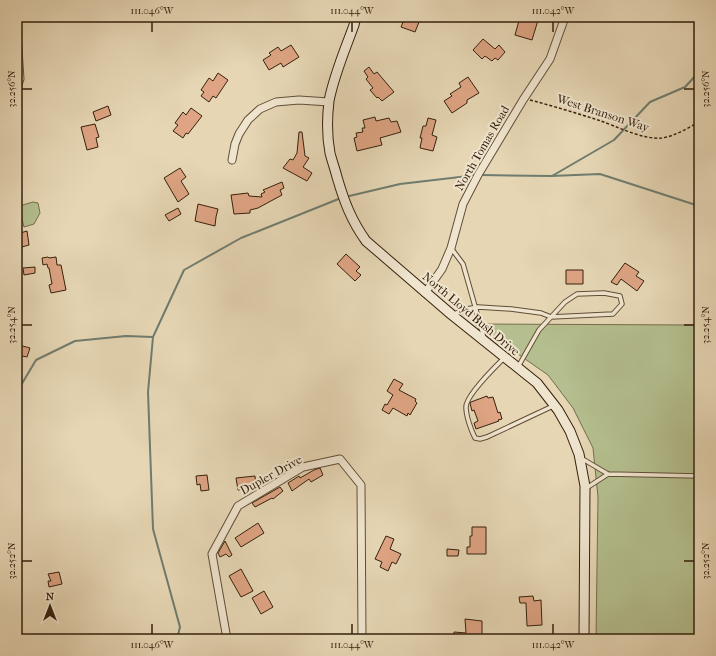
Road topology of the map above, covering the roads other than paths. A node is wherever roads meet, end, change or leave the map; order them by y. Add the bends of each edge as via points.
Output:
1 (356, 17) edge
2 (565, 17) edge
3 (17, 35) edge
4 (17, 87) edge
5 (329, 102) junction
6 (232, 160) dead end
7 (451, 248) junction
8 (426, 293) junction
9 (476, 307) junction
10 (452, 315) junction
11 (551, 317) junction
12 (485, 342) junction
13 (504, 357) junction
14 (518, 368) junction
15 (554, 405) junction
16 (580, 457) junction
17 (608, 474) junction
18 (699, 476) edge
19 (585, 490) junction
20 (227, 639) edge
21 (362, 639) edge
22 (584, 639) edge

1 - 5 street, North Lloyd Bush Drive
2 - 7 street, North Tomas Road via 550,59 524,98 463,204
3 - 4 street via 20,79
5 - 6 street via 276,102 260,109 248,120 239,134
5 - 8 street, North Lloyd Bush Drive via 330,153 350,216 366,240
7 - 8 street, North Tomas Road via 442,269
7 - 9 lane via 463,264
8 - 10 street, North Lloyd Bush Drive
9 - 10 lane
9 - 11 lane via 541,313
9 - 12 lane
10 - 12 street, North Lloyd Bush Drive
11 - 11 lane via 577,294 604,293 620,296 622,304 613,314
11 - 14 lane via 539,330
12 - 13 street, North Lloyd Bush Drive
13 - 14 street, North Lloyd Bush Drive
13 - 15 lane via 467,400 470,429 475,438 487,437
14 - 15 street, North Lloyd Bush Drive via 537,383
15 - 16 street, North Lloyd Bush Drive via 570,431
16 - 17 lane
16 - 19 street, North Lloyd Bush Drive
17 - 18 lane
17 - 19 lane
19 - 22 street, North Lloyd Bush Drive
20 - 21 street, Dupler Drive via 212,554 238,506 303,467 340,459 360,485

